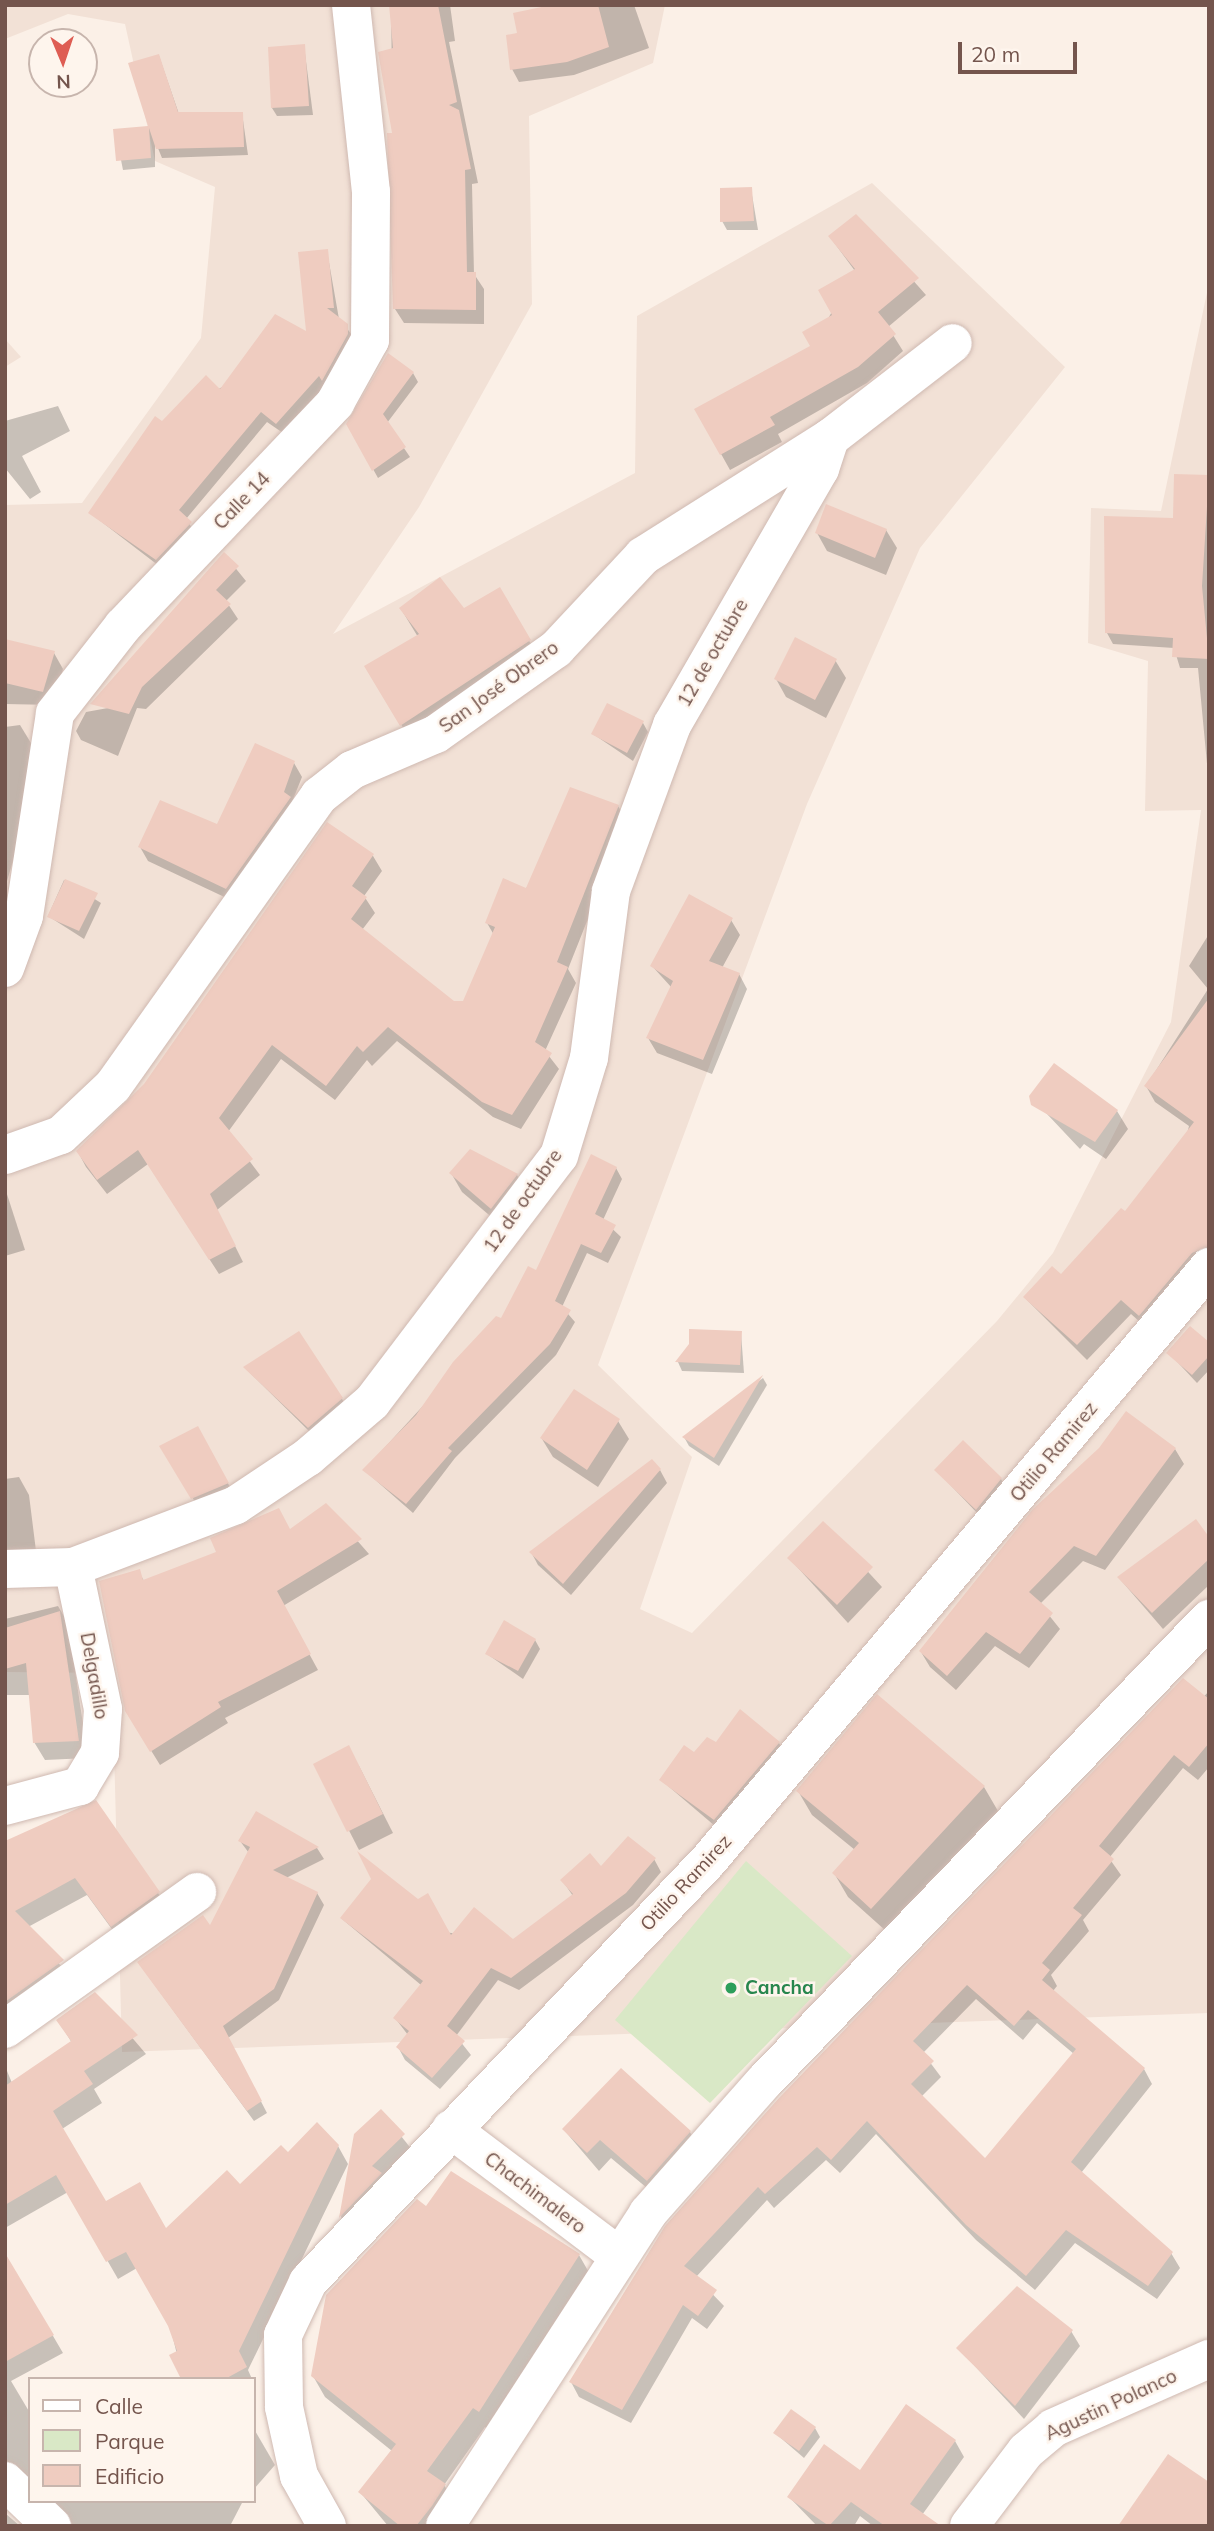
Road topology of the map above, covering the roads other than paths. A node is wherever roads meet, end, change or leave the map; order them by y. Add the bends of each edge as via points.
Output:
1 (351, 5) edge
2 (953, 343) dead end
3 (830, 438) junction
4 (5, 968) edge
5 (5, 1155) edge
6 (1209, 1267) edge
7 (73, 1567) junction
8 (5, 1569) edge
9 (1209, 1619) edge
10 (5, 1806) edge
11 (197, 1892) dead end
12 (5, 2029) edge
13 (451, 2129) junction
14 (619, 2256) junction
15 (1209, 2359) edge
16 (5, 2481) edge
17 (52, 2526) edge
18 (327, 2526) edge
19 (445, 2526) edge
20 (969, 2526) edge

1 - 4 street, Calle 14 via 371,192 370,340 335,403 123,626 55,713 24,916
2 - 3 street, San José Obrero
3 - 5 street, San José Obrero via 643,556 556,649 436,734 352,770 319,796 113,1086 61,1135
3 - 7 street, 12 de octubre via 820,469 672,725 611,891 589,1058 559,1156 372,1402 309,1457 236,1505
6 - 13 street, Otilio Ramirez via 709,1860
7 - 8 street, 12 de octubre
7 - 10 street, Delgadillo via 103,1709 100,1753 80,1786
9 - 14 street via 763,2082 648,2213
11 - 12 street
13 - 14 street, Chachimalero
13 - 18 street, Otilio Ramirez via 308,2282 282,2335 284,2407 299,2476
14 - 19 street
15 - 20 street, Agustin Polanco via 1053,2428 1026,2451
16 - 17 street

